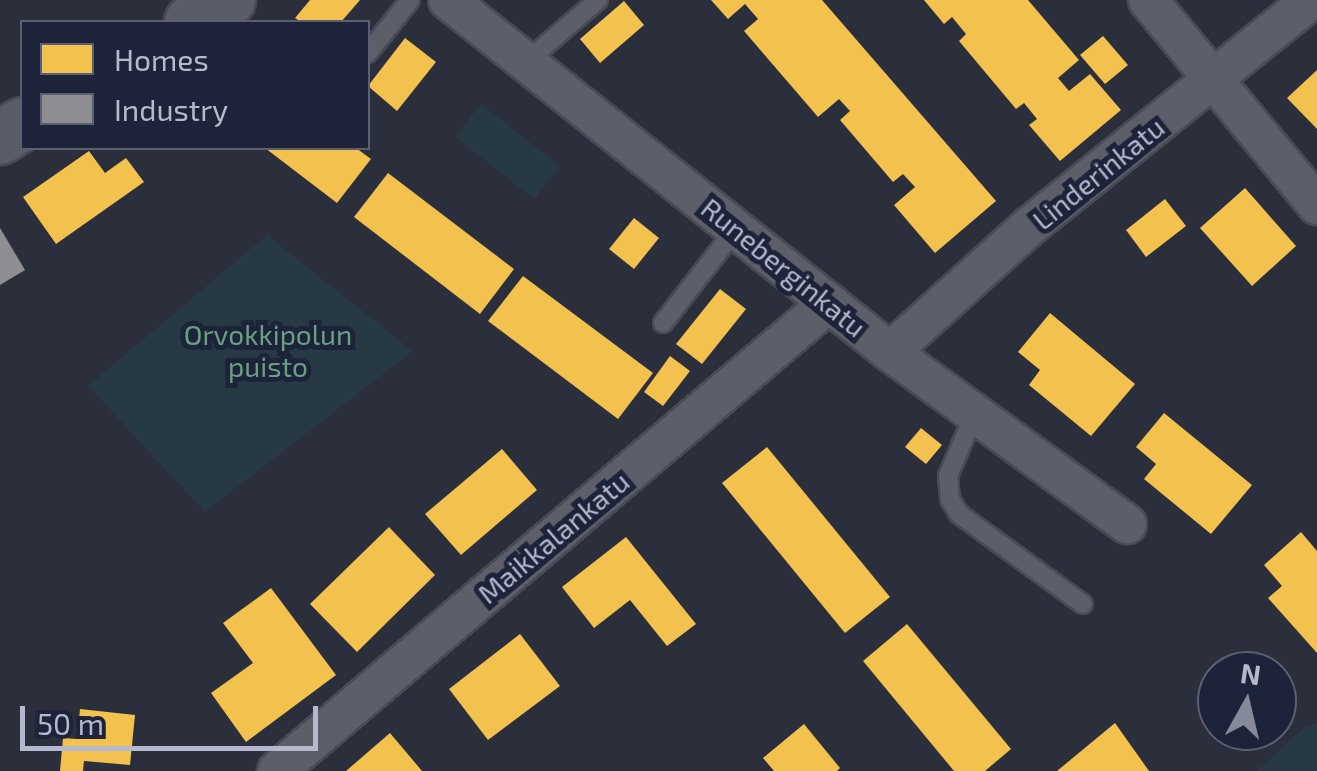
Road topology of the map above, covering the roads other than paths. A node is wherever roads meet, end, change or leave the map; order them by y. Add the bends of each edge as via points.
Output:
1 (229, 0) edge
2 (410, 0) edge
3 (448, 0) edge
4 (598, 0) edge
5 (1148, 0) edge
6 (1310, 0) edge
7 (194, 20) edge
8 (370, 50) edge
9 (526, 62) junction
10 (1213, 80) junction
11 (1317, 205) edge
12 (736, 228) junction
13 (830, 303) junction
14 (663, 323) dead end
15 (890, 352) junction
16 (974, 414) junction
17 (1126, 524) dead end
18 (1083, 604) dead end
19 (277, 771) edge

1 - 7 street
2 - 8 lane
3 - 9 street, Runeberginkatu
4 - 9 lane
5 - 10 street
6 - 10 street, Linderinkatu
9 - 12 street, Runeberginkatu
10 - 11 street
10 - 15 street, Linderinkatu via 1030,226
12 - 13 street, Runeberginkatu
12 - 14 lane
13 - 15 street, Runeberginkatu
13 - 19 street, Maikkalankatu
15 - 16 street, Runeberginkatu
16 - 17 street, Runeberginkatu
16 - 18 lane via 948,476 950,499 959,514

